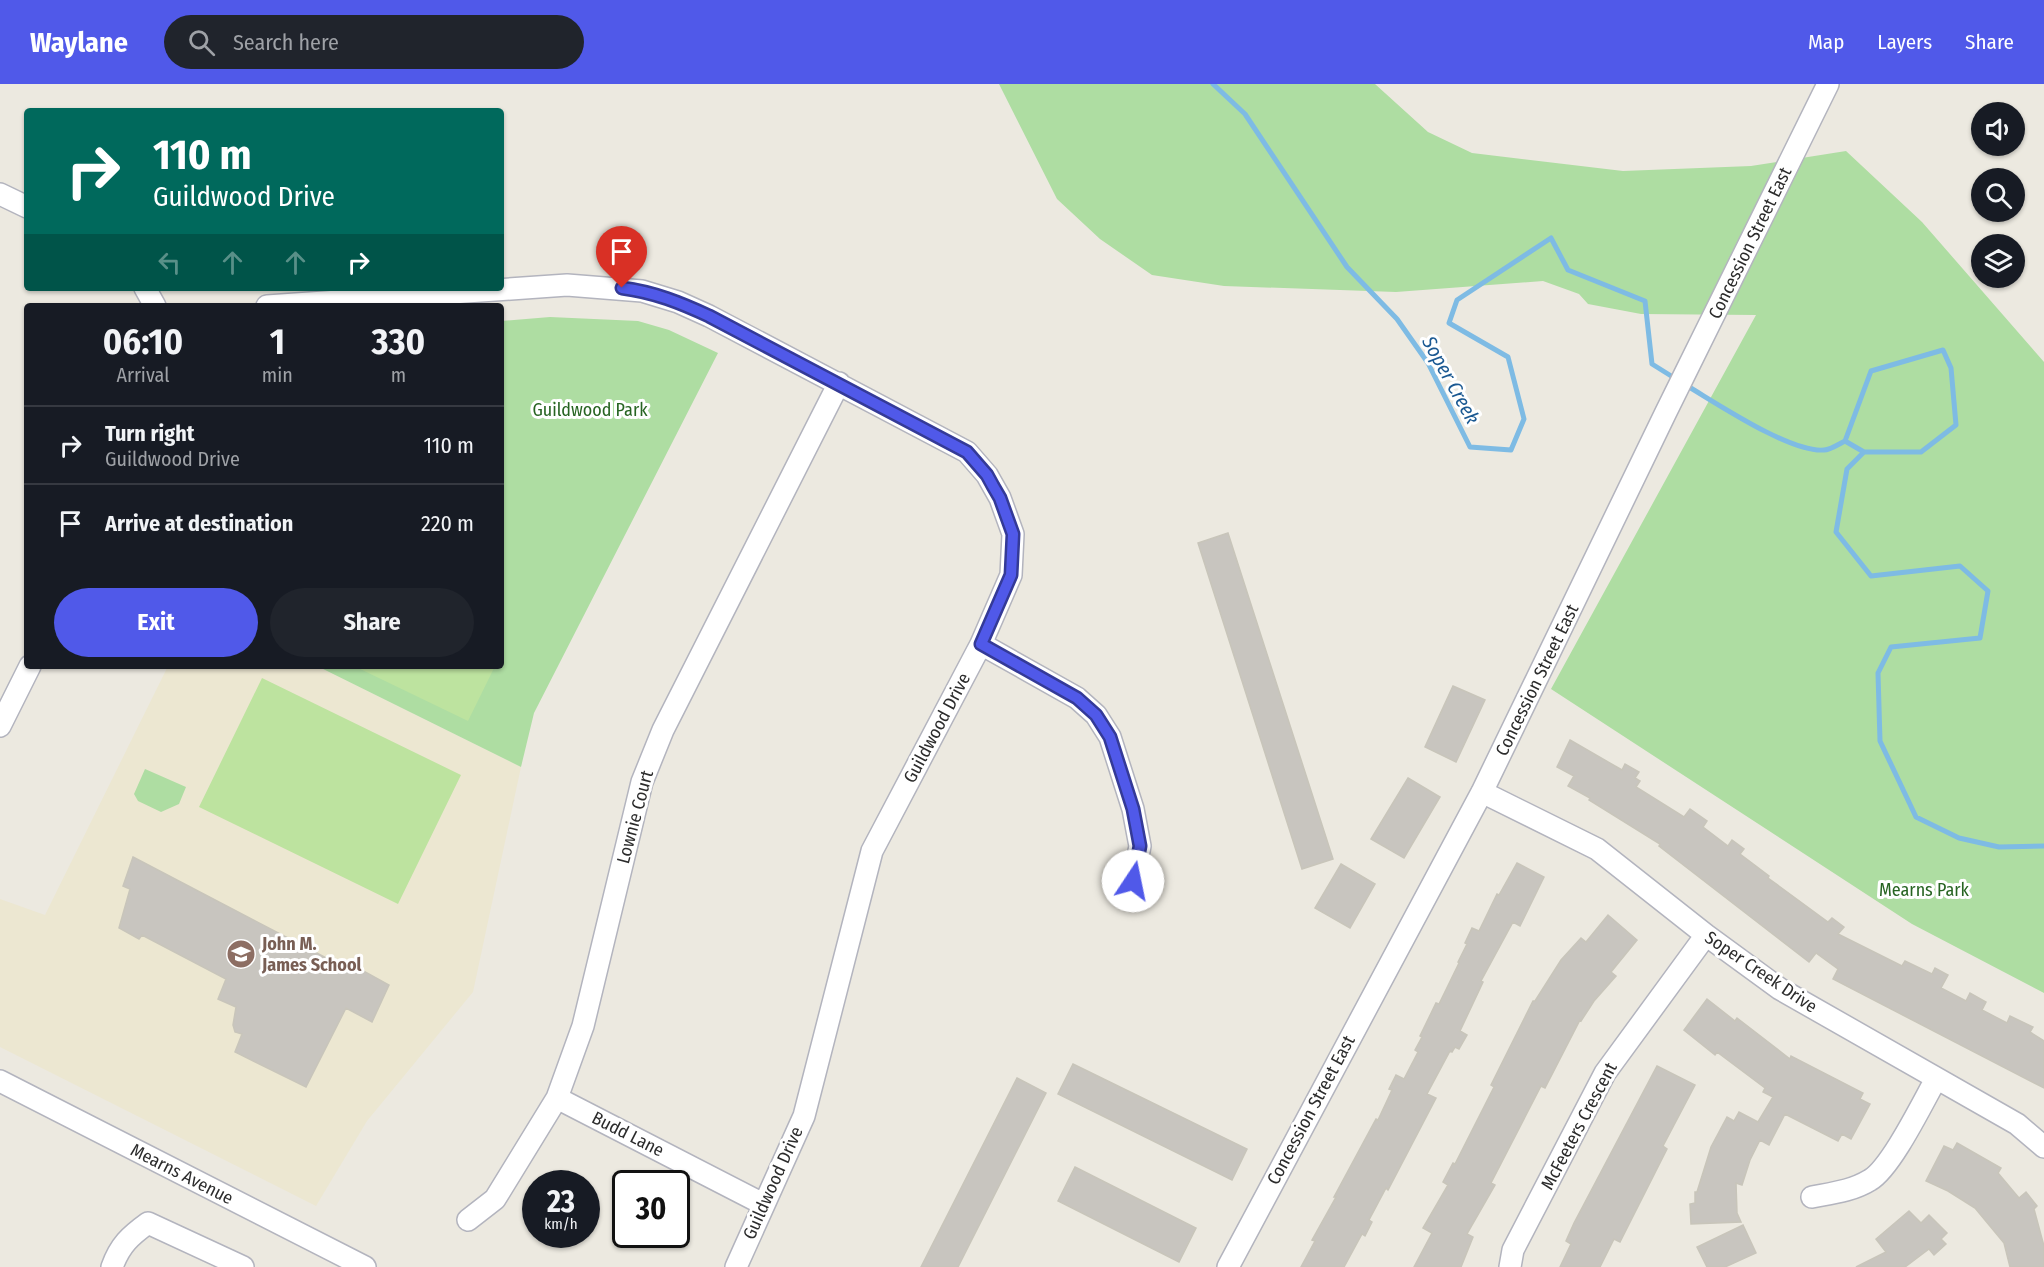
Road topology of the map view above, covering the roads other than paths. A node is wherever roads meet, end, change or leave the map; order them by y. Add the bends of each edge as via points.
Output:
1 (1828, 84) edge
2 (0, 194) edge
3 (24, 206) edge
4 (504, 289) edge
5 (481, 291) edge
6 (310, 303) edge
7 (839, 383) junction
8 (981, 644) junction
9 (28, 669) edge
10 (0, 726) edge
11 (1482, 792) junction
12 (1133, 881) dead end
13 (1707, 935) junction
14 (1936, 1079) junction
15 (0, 1081) edge
16 (557, 1098) junction
17 (2044, 1147) edge
18 (1812, 1197) dead end
19 (763, 1204) junction
20 (468, 1220) dead end
21 (112, 1267) edge
22 (243, 1267) edge
23 (365, 1267) edge
24 (736, 1267) edge
25 (1228, 1267) edge
26 (1510, 1267) edge

1 - 11 street, Concession Street East
2 - 3 street
4 - 7 street, Guildwood Drive via 567,285 642,291 709,316
5 - 6 street, Guildwood Drive
7 - 8 street, Guildwood Drive via 967,452 1000,498 1013,534 1011,575
7 - 16 street, Lownie Court via 663,730 642,782 583,1026
8 - 12 street via 1077,698 1101,722 1110,737 1133,809 1140,846
8 - 19 street, Guildwood Drive via 872,851 804,1116
9 - 10 street
11 - 13 street, Soper Creek Drive via 1597,849
11 - 25 street, Concession Street East
13 - 14 street, Soper Creek Drive via 1779,989
13 - 26 street, McFeeters Crescent via 1605,1073 1514,1250
14 - 17 street, Soper Creek Drive via 2017,1124
14 - 18 street via 1891,1157 1873,1179 1851,1190
15 - 23 street, Mearns Avenue
16 - 19 street, Budd Lane
16 - 20 street, Lownie Court via 495,1199
19 - 24 street, Guildwood Drive
21 - 22 street via 118,1250 148,1223

